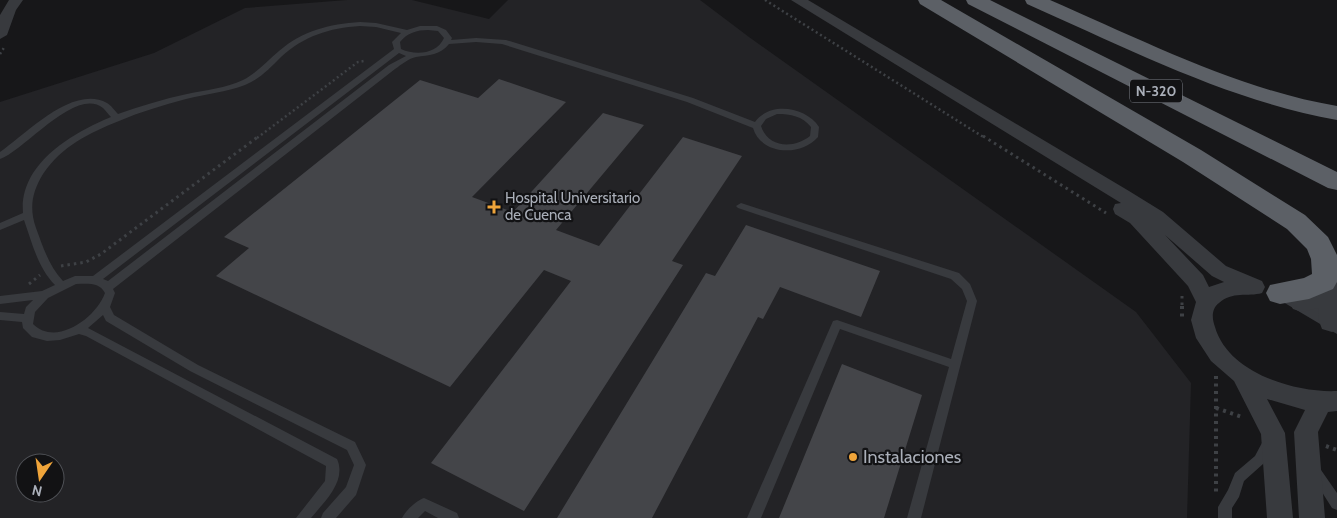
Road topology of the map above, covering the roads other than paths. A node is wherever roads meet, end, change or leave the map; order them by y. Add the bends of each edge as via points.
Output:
1 (16, 0) edge
2 (782, 0) edge
3 (798, 0) edge
4 (926, 0) edge
5 (975, 0) edge
6 (1034, 0) edge
7 (407, 32) junction
8 (0, 35) edge
9 (447, 42) junction
10 (398, 50) junction
11 (413, 55) junction
12 (1337, 112) edge
13 (117, 119) junction
14 (757, 126) junction
15 (0, 156) edge
16 (1337, 182) edge
17 (741, 206) dead end
18 (28, 215) junction
19 (0, 227) edge
20 (95, 280) junction
21 (61, 285) junction
22 (108, 287) junction
23 (1255, 287) junction
24 (1336, 287) edge
25 (44, 295) junction
26 (1291, 297) junction
27 (0, 300) edge
28 (1206, 302) junction
29 (105, 308) junction
30 (0, 316) edge
31 (27, 318) junction
32 (1335, 323) edge
33 (78, 329) junction
34 (955, 365) junction
35 (1242, 374) junction
36 (1329, 402) edge
37 (1273, 433) junction
38 (1308, 451) junction
39 (1337, 504) edge
40 (303, 518) edge
41 (328, 518) edge
42 (410, 518) edge
43 (452, 518) edge
44 (754, 518) edge
45 (914, 518) edge
46 (1225, 518) edge
47 (1280, 518) edge
48 (1312, 518) edge

1 - 8 street via 9,8
2 - 28 street via 1136,218 1196,281
3 - 23 street via 1122,195 1156,217 1218,271
4 - 26 highway via 1192,156 1296,222 1318,244 1325,259 1326,276 1323,281
5 - 16 highway, N-320
6 - 12 highway via 1239,86 1280,100
7 - 9 lane via 434,28 444,31
7 - 10 lane via 396,42
7 - 13 lane via 373,23 335,27 296,41 265,71 239,84
9 - 11 lane via 431,53
9 - 14 lane via 503,42 690,100
10 - 11 lane
10 - 20 lane
11 - 22 lane via 392,67
13 - 15 lane via 105,104 77,104 54,114
13 - 18 lane via 79,136 51,157 34,181 25,204
14 - 14 lane via 765,140 789,148 810,142 816,132 812,122 793,112 769,114
17 - 34 lane via 955,276 965,283 972,301
18 - 19 lane
18 - 21 lane via 48,271
20 - 21 lane via 75,280
20 - 22 lane
21 - 25 lane
22 - 29 lane via 109,300
23 - 26 street
23 - 28 street via 1228,288
24 - 26 street via 1315,299
24 - 32 street via 1330,299
25 - 27 lane
25 - 31 lane
26 - 32 street
28 - 35 street via 1202,323 1209,340
29 - 33 lane
29 - 41 lane via 110,318 194,368 351,446 360,465 351,491
30 - 31 lane
31 - 33 lane via 30,331 45,337
33 - 40 lane via 333,463 331,483
34 - 44 lane via 837,324
34 - 45 lane
35 - 36 street via 1281,394
35 - 37 street
36 - 38 street via 1306,432
37 - 46 lane via 1259,460 1239,477 1225,507
37 - 47 street
38 - 39 lane via 1321,482
38 - 48 street
42 - 43 lane via 424,504

